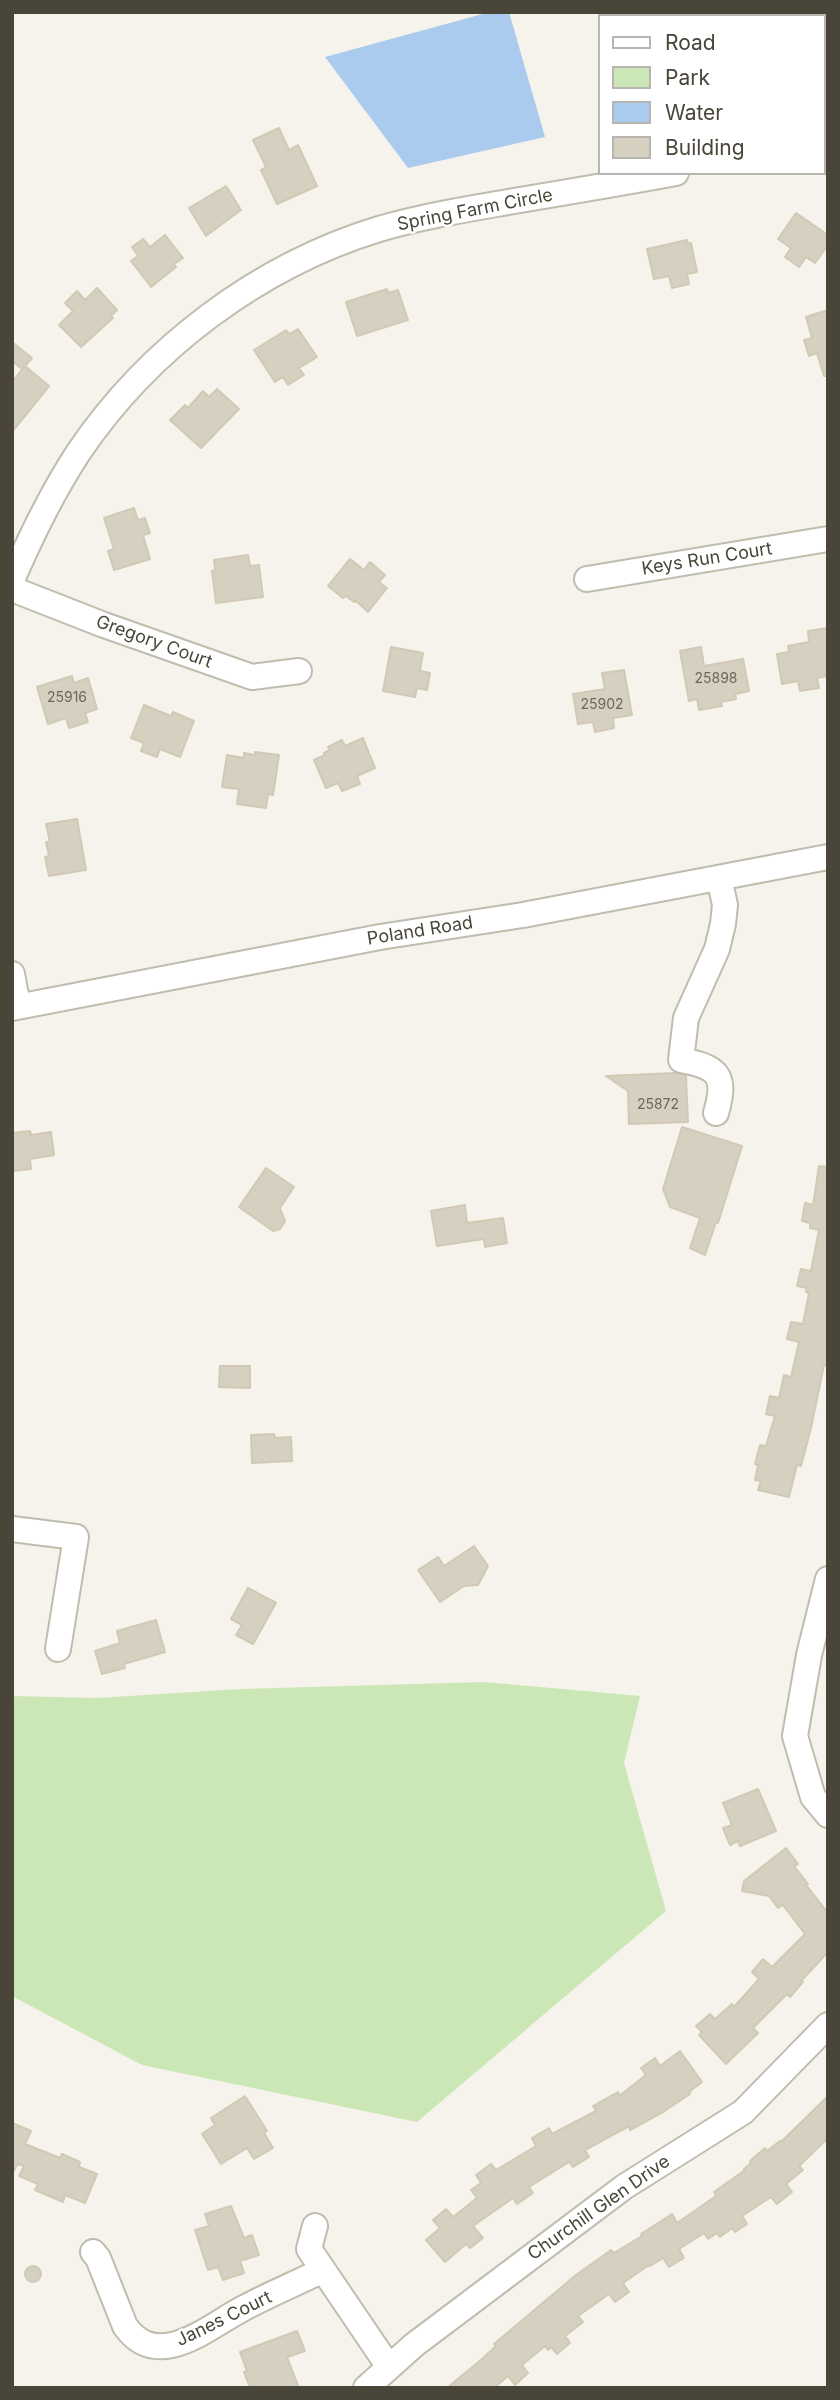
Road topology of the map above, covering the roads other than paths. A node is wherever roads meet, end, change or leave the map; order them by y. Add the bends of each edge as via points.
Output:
1 (665, 175) edge
2 (828, 540) edge
3 (587, 579) dead end
4 (12, 580) edge
5 (12, 589) edge
6 (299, 671) dead end
7 (828, 857) edge
8 (719, 877) junction
9 (12, 974) edge
10 (15, 1007) edge
11 (716, 1113) dead end
12 (12, 1529) edge
13 (828, 1579) edge
14 (58, 1649) dead end
15 (828, 1815) edge
16 (828, 2025) edge
17 (315, 2226) dead end
18 (93, 2252) dead end
19 (323, 2270) junction
20 (389, 2367) junction
21 (366, 2388) edge

1 - 4 street, Spring Farm Circle via 424,217 376,230 330,247 250,288 170,348 108,412 53,495
2 - 3 street, Keys Run Court
5 - 6 street, Gregory Court via 252,677
7 - 8 street, Poland Road
8 - 10 street, Poland Road
8 - 11 street via 725,905 723,924 717,949 685,1018 681,1060 705,1065 718,1076 721,1094
9 - 10 street
12 - 14 street via 76,1537
13 - 15 street via 795,1736 814,1797
16 - 20 street, Churchill Glen Drive via 743,2112 624,2187
17 - 19 street via 309,2249
18 - 19 street, Janes Court via 125,2326 150,2346 186,2341
19 - 20 street
20 - 21 street, Churchill Glen Drive

